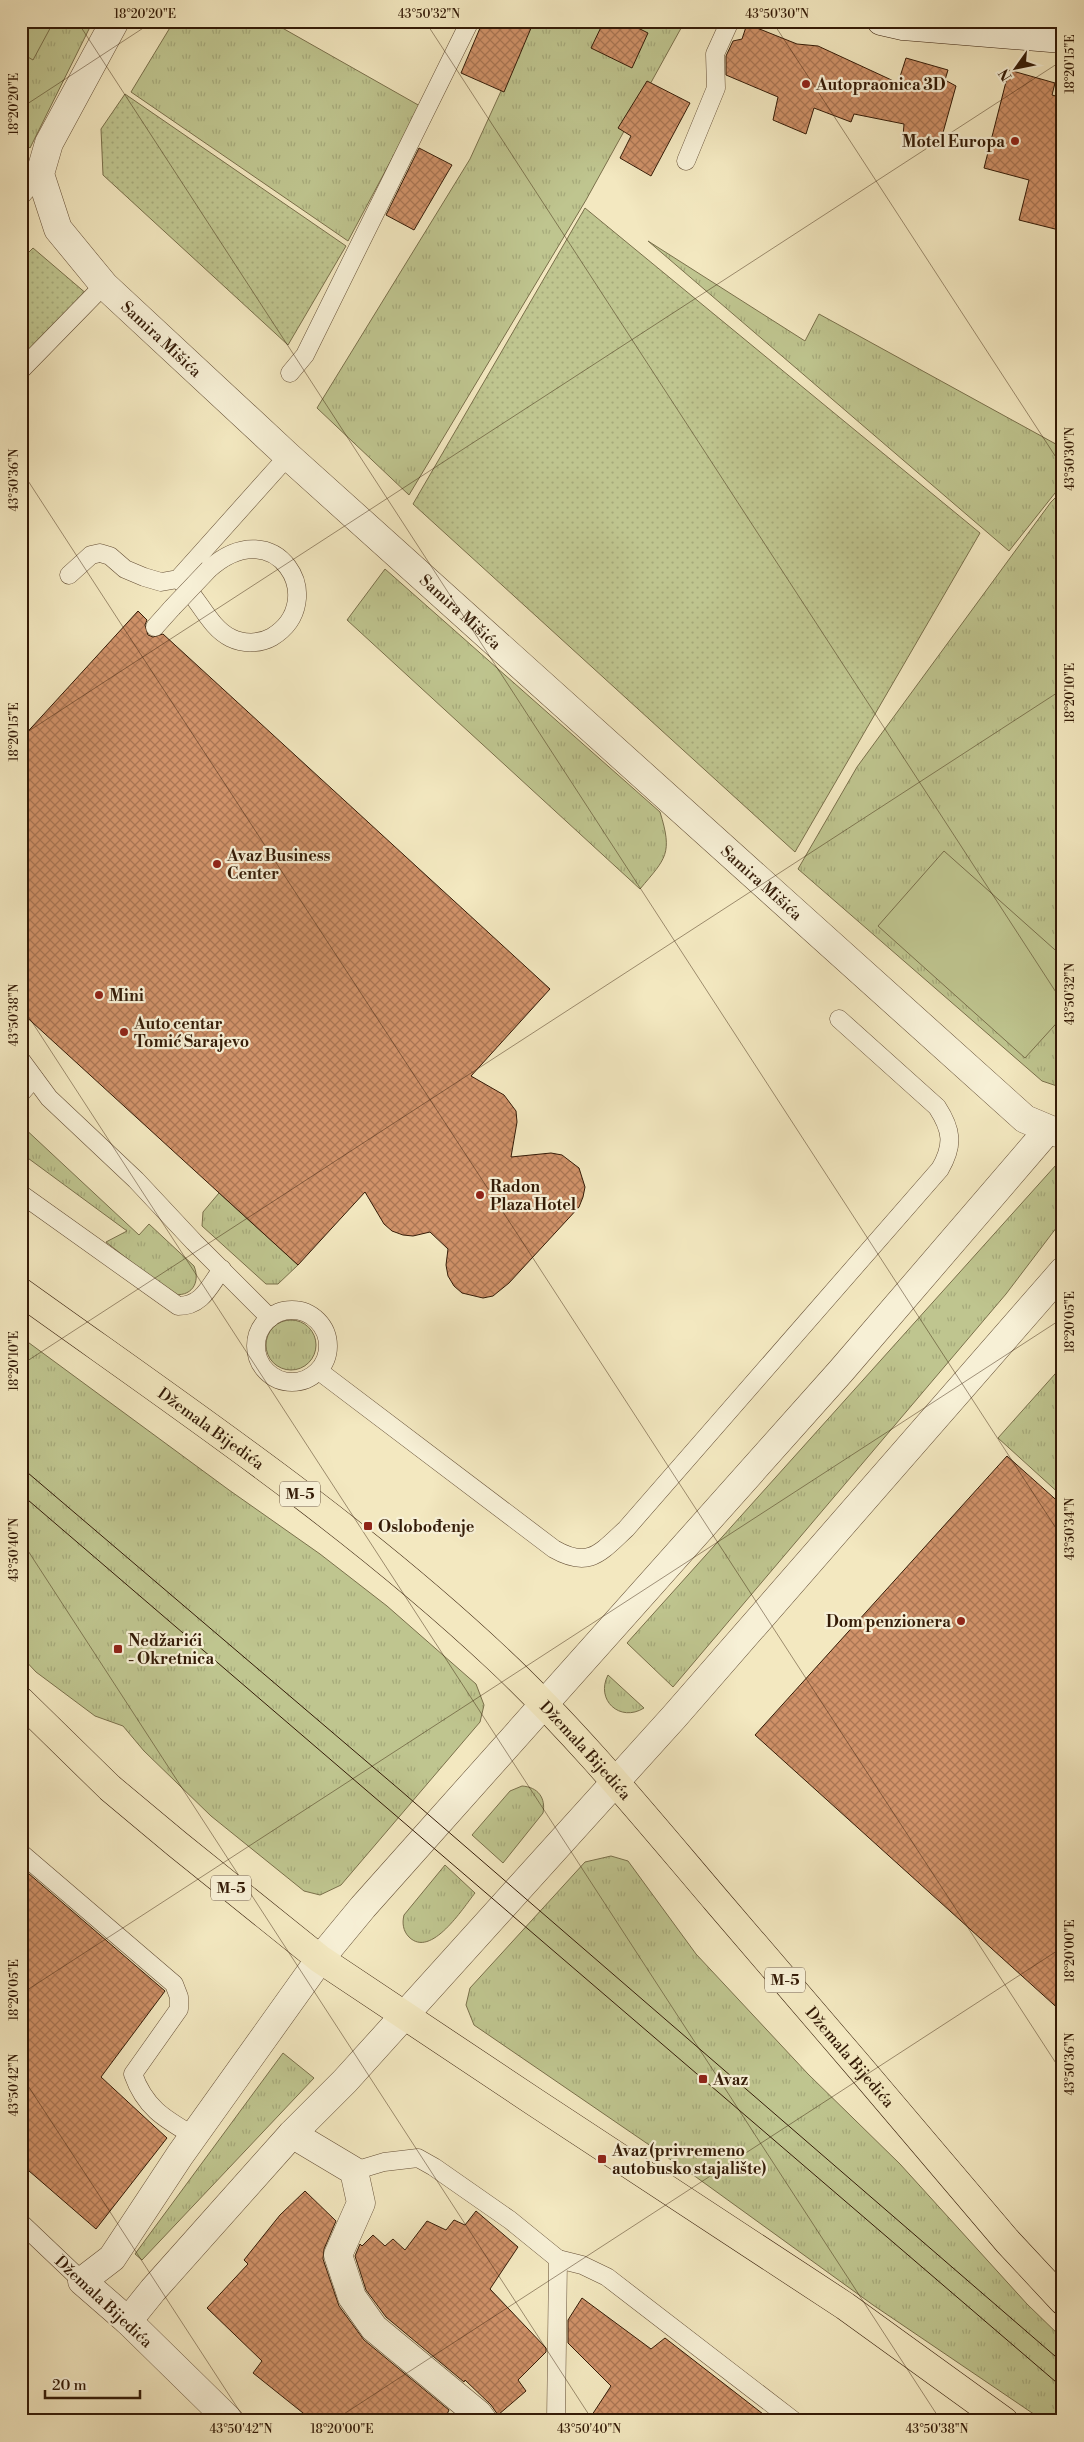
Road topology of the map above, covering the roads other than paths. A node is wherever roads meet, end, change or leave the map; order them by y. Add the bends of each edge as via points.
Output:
1 (115, 21) edge
2 (470, 21) edge
3 (730, 21) edge
4 (881, 21) edge
5 (1063, 39) edge
6 (686, 161) dead end
7 (40, 174) junction
8 (21, 196) edge
9 (104, 285) junction
10 (21, 370) edge
11 (290, 373) dead end
12 (288, 456) junction
13 (69, 575) dead end
14 (178, 579) junction
15 (156, 627) dead end
16 (839, 1019) dead end
17 (21, 1060) edge
18 (34, 1078) junction
19 (21, 1093) edge
20 (1055, 1132) edge
21 (21, 1194) edge
22 (222, 1269) junction
23 (1063, 1271) edge
24 (21, 1292) edge
25 (270, 1318) junction
26 (319, 1371) junction
27 (21, 1702) edge
28 (544, 1703) junction
29 (614, 1782) junction
30 (21, 1852) edge
31 (320, 1959) junction
32 (405, 2016) junction
33 (292, 2134) junction
34 (194, 2136) junction
35 (354, 2171) junction
36 (21, 2223) edge
37 (558, 2259) junction
38 (82, 2281) junction
39 (1063, 2301) edge
40 (128, 2321) junction
41 (230, 2421) edge
42 (483, 2421) edge
43 (556, 2421) edge
44 (794, 2421) edge
45 (1004, 2421) edge

1 - 7 street via 49,143
2 - 11 lane via 305,355
3 - 6 lane via 715,54 716,88
4 - 5 street via 903,26
7 - 8 lane
7 - 9 street, Samira Mišića via 58,229
9 - 10 lane
9 - 12 street, Samira Mišića
12 - 14 lane
12 - 20 street, Samira Mišića via 1025,1119
13 - 14 lane via 91,555 100,553 144,577 161,582
14 - 15 lane, bridge via 197,598 212,623 231,639 243,642 268,639 288,624 297,600 293,576 277,556 265,551 240,549 209,569 172,608
16 - 26 lane via 937,1107 950,1133 947,1157 633,1522 598,1554 584,1560 569,1558 554,1549
17 - 18 lane
18 - 19 lane
18 - 22 lane via 49,1098 136,1180
20 - 28 street
21 - 22 lane via 178,1306 197,1302
22 - 25 lane
23 - 29 street
24 - 28 main road, Džemala Bijedića / M-5 via 264,1466 374,1550
25 - 26 lane via 278,1313 297,1310 307,1313 322,1325 329,1344 325,1362
25 - 26 lane via 262,1326 256,1346 262,1367 279,1380 290,1382 311,1378
27 - 31 main road, M-5 via 110,1788
28 - 29 main road, Džemala Bijedića / M-5
28 - 31 street
29 - 32 street
29 - 39 main road, Džemala Bijedića / M-5 via 1008,2242
30 - 34 lane via 174,1984 179,1997 178,2009 133,2074 139,2091 163,2118
31 - 32 main road, M-5
31 - 34 street
32 - 33 street
32 - 45 main road, M-5 via 845,2306
33 - 35 street
33 - 40 street
34 - 38 street via 112,2258
35 - 37 lane via 384,2162 418,2158 510,2220
35 - 42 street via 362,2203 338,2256 352,2297 374,2328
36 - 38 lane, Džemala Bijedića
37 - 43 lane
37 - 44 lane via 582,2265 607,2277
38 - 40 street, Džemala Bijedića
40 - 41 street, Džemala Bijedića

